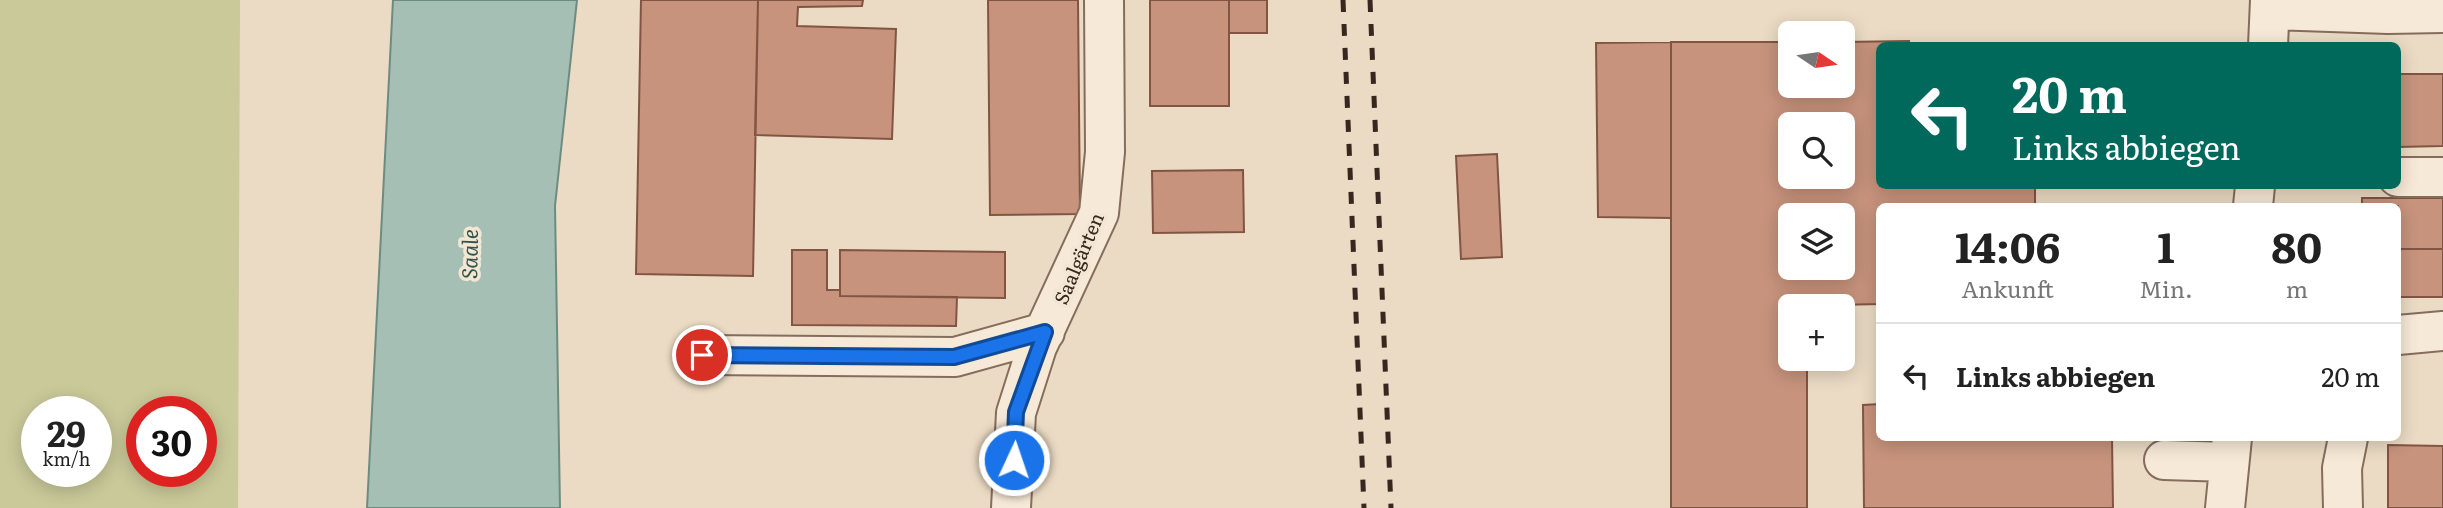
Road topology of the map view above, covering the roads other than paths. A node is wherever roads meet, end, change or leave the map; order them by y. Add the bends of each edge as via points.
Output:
1 (1104, 0) edge
2 (2388, 7) edge
3 (2443, 13) edge
4 (2270, 18) edge
5 (2401, 177) edge
6 (2443, 177) edge
7 (2443, 331) edge
8 (1045, 332) junction
9 (2401, 335) edge
10 (702, 355) dead end
11 (2347, 441) edge
12 (2231, 450) edge
13 (2164, 460) dead end
14 (1011, 508) edge
15 (2225, 508) edge
16 (2343, 508) edge

1 - 8 street, Saalgärten via 1105,152 1100,213
2 - 3 street
2 - 4 street
5 - 6 street
7 - 9 street
8 - 10 street via 954,357
8 - 14 street, Saalgärten via 1016,412
11 - 16 street via 2342,468
12 - 13 street
12 - 15 street

